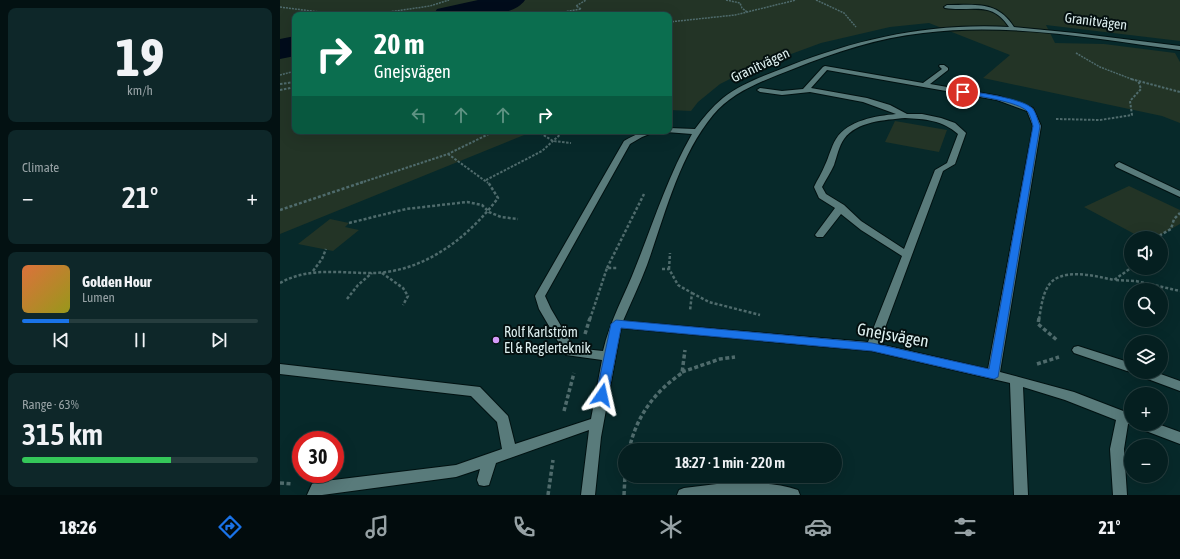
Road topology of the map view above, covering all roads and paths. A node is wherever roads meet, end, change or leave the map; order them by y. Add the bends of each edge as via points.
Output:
1 (449, 0) edge
2 (586, 0) edge
3 (726, 0) edge
4 (796, 0) edge
5 (816, 0) edge
6 (280, 7) edge
7 (946, 7) dead end
8 (319, 12) edge
9 (392, 12) edge
10 (566, 12) edge
11 (748, 12) junction
12 (672, 22) edge
13 (1012, 28) junction
14 (856, 32) dead end
15 (1180, 48) edge
16 (1075, 52) dead end
17 (942, 66) dead end
18 (292, 72) edge
19 (280, 75) edge
20 (1138, 80) junction
21 (292, 82) edge
22 (280, 84) edge
23 (924, 86) junction
24 (292, 88) edge
25 (280, 90) edge
26 (760, 90) dead end
27 (805, 91) junction
28 (1180, 92) edge
29 (905, 116) junction
30 (1033, 117) junction
31 (672, 130) edge
32 (698, 132) junction
33 (489, 134) edge
34 (542, 134) edge
35 (561, 134) edge
36 (642, 134) edge
37 (553, 141) junction
38 (571, 143) dead end
39 (448, 154) junction
40 (1119, 165) dead end
41 (486, 180) junction
42 (1180, 194) edge
43 (841, 207) junction
44 (280, 210) edge
45 (489, 212) junction
46 (1180, 212) edge
47 (518, 219) dead end
48 (350, 223) dead end
49 (1167, 231) edge
50 (820, 235) dead end
51 (326, 249) dead end
52 (908, 255) junction
53 (312, 272) junction
54 (372, 273) junction
55 (382, 273) junction
56 (1124, 273) edge
57 (1114, 280) junction
58 (280, 283) edge
59 (1180, 291) edge
60 (347, 299) dead end
61 (403, 305) dead end
62 (616, 324) junction
63 (872, 347) junction
64 (1078, 350) junction
65 (609, 356) junction
66 (741, 356) dead end
67 (1035, 365) dead end
68 (1124, 366) edge
69 (280, 369) edge
70 (682, 372) dead end
71 (994, 374) junction
72 (1160, 379) edge
73 (1016, 380) junction
74 (1180, 386) edge
75 (1124, 417) edge
76 (597, 422) junction
77 (1124, 427) edge
78 (1161, 431) edge
79 (1180, 438) edge
80 (510, 452) junction
81 (490, 459) junction
82 (484, 480) dead end
83 (625, 483) edge
84 (314, 495) edge
85 (588, 495) edge
86 (624, 495) edge
87 (684, 495) edge
88 (794, 495) edge
89 (1021, 495) edge
90 (1120, 495) edge

1 - 9 path via 417,9
2 - 10 path via 576,6 581,9
3 - 11 path via 740,3
4 - 11 path
5 - 14 path via 851,19
6 - 8 path
7 - 13 street via 983,6 996,10 1006,16
11 - 12 path
13 - 15 street, Granitvägen
13 - 32 street, Granitvägen via 963,28 905,34 835,51 761,79 733,94 711,113
16 - 20 path via 1091,64
17 - 23 street via 946,69
18 - 19 path
20 - 28 path
20 - 30 path via 1141,89 1130,101 1132,115 1100,120
21 - 22 path
23 - 27 street via 824,68
23 - 30 street via 999,98 1022,105 1030,110
24 - 25 path
26 - 27 street via 782,93
27 - 29 street via 864,100
29 - 43 street via 864,122 844,133 818,187 822,196
29 - 52 street via 946,121 962,133 951,164 939,170
30 - 71 street via 1037,126
31 - 32 street
32 - 62 street, Granitvägen via 673,178 640,269
33 - 39 path
34 - 37 path
35 - 37 path
36 - 65 street via 628,143 540,296 570,352
37 - 38 path
37 - 41 path via 542,151
39 - 41 path
39 - 44 path
40 - 42 street
41 - 45 path via 498,198
43 - 50 street
43 - 52 street via 866,229
45 - 47 path via 501,217
45 - 48 path via 482,205 467,202 406,209
45 - 55 path via 449,245 428,258
46 - 49 path
51 - 53 path
52 - 63 street
53 - 54 path
53 - 58 path via 289,276
54 - 55 path
54 - 60 path
55 - 61 path via 403,288 408,296
56 - 57 path
57 - 59 path via 1136,281
57 - 64 path via 1069,275 1055,278 1048,286 1038,324 1058,341
62 - 63 street, Gnejsvägen
62 - 65 street, Granitvägen
63 - 71 street, Gnejsvägen
64 - 67 path
64 - 68 street
65 - 76 street, Granitvägen
66 - 70 path via 720,359
69 - 80 street via 475,391 503,420
71 - 73 street, Gnejsvägen
72 - 74 street
73 - 75 street, Gnejsvägen
73 - 89 street
76 - 80 street
76 - 85 street, Granitvägen via 588,477
77 - 90 street via 1117,449
78 - 79 street
80 - 81 street
81 - 82 street
81 - 84 street via 456,471 317,489
83 - 86 path
87 - 88 street via 722,490 770,491

